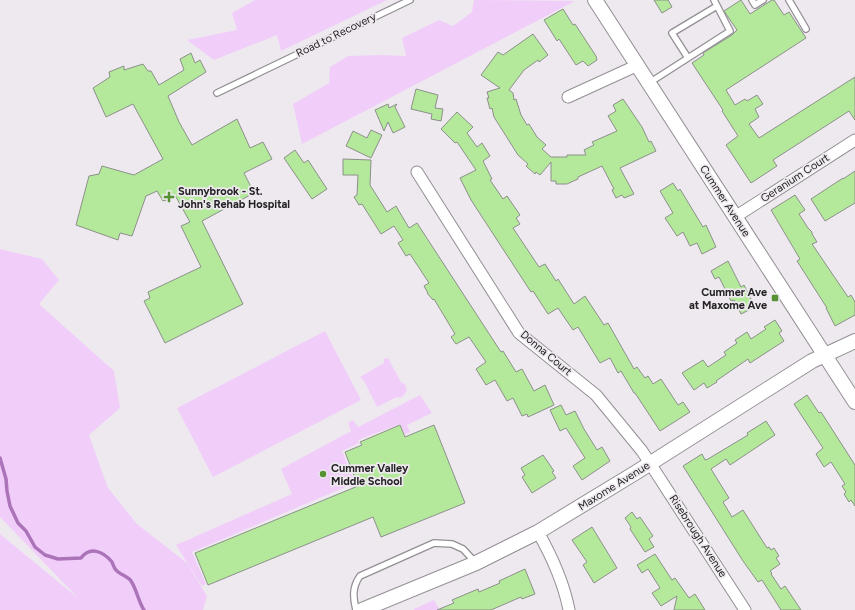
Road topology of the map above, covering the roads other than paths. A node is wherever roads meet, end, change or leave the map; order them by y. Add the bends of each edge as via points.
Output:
1 (410, 0) edge
2 (595, 0) edge
3 (752, 0) edge
4 (763, 0) edge
5 (789, 0) edge
6 (715, 3) edge
7 (806, 29) dead end
8 (688, 58) junction
9 (638, 65) junction
10 (649, 83) junction
11 (217, 93) dead end
12 (568, 97) dead end
13 (855, 140) edge
14 (417, 172) dead end
15 (736, 216) junction
16 (855, 341) edge
17 (825, 355) junction
18 (855, 402) edge
19 (650, 462) junction
20 (538, 532) junction
21 (476, 563) junction
22 (356, 610) edge
23 (362, 610) edge
24 (569, 610) edge
25 (745, 610) edge

1 - 11 lane, Road to Recovery
2 - 9 street, Cummer Avenue
3 - 4 lane via 755,5
5 - 7 lane
6 - 8 lane via 730,31
6 - 8 lane via 672,33
8 - 10 lane
9 - 10 street, Cummer Avenue
9 - 12 street
10 - 15 street, Cummer Avenue
13 - 15 street, Geranium Court
14 - 19 street, Donna Court via 519,333 596,394
15 - 17 street, Cummer Avenue
16 - 17 street, Maxome Avenue
17 - 18 street, Cummer Avenue
17 - 19 street, Maxome Avenue
19 - 20 street, Maxome Avenue
19 - 25 street, Risebrough Avenue
20 - 21 street, Maxome Avenue
20 - 24 street via 566,597
21 - 22 lane via 463,549 452,544 434,544 360,576 353,598
21 - 23 street, Maxome Avenue

